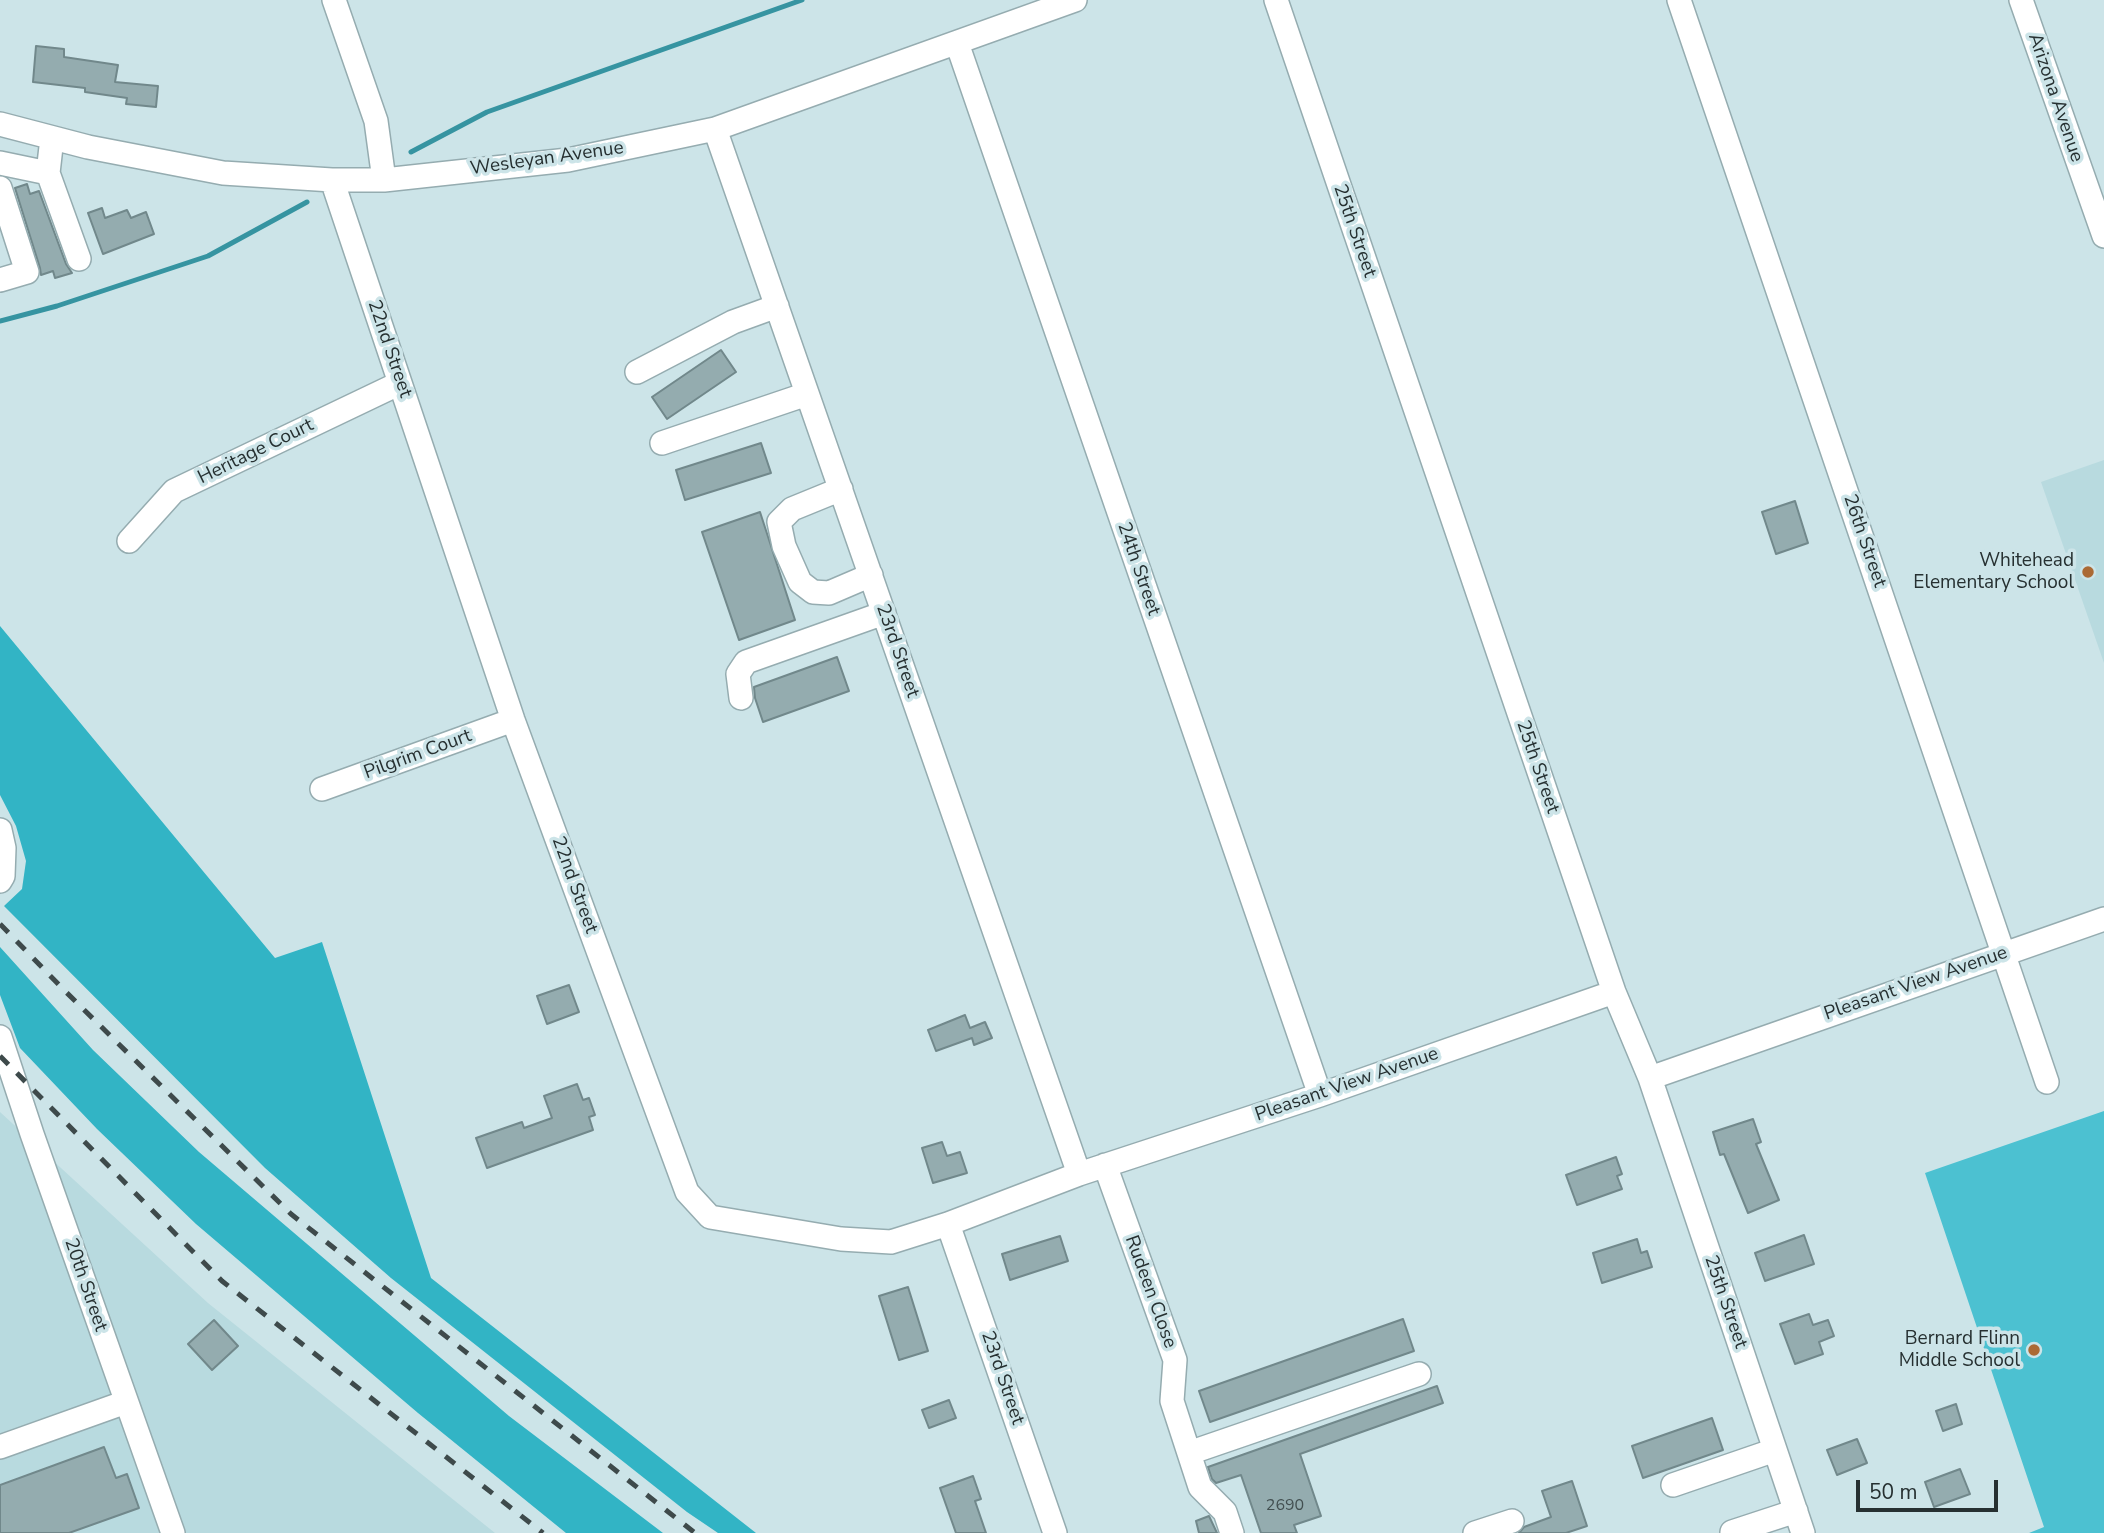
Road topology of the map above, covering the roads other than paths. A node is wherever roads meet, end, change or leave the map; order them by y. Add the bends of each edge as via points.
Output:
1 (334, 0) edge
2 (1075, 0) edge
3 (1276, 0) edge
4 (1679, 0) edge
5 (2021, 0) edge
6 (957, 43) junction
7 (0, 124) edge
8 (715, 129) junction
9 (52, 138) junction
10 (0, 163) edge
11 (48, 173) junction
12 (332, 180) junction
13 (384, 180) junction
14 (0, 188) edge
15 (2104, 236) edge
16 (79, 260) dead end
17 (0, 280) edge
18 (777, 306) junction
19 (637, 372) dead end
20 (400, 383) junction
21 (807, 394) junction
22 (662, 443) dead end
23 (841, 489) junction
24 (129, 541) dead end
25 (871, 575) junction
26 (884, 613) junction
27 (741, 698) dead end
28 (513, 720) junction
29 (322, 789) dead end
30 (0, 830) edge
31 (0, 881) edge
32 (2104, 919) edge
33 (2004, 953) junction
34 (1614, 992) junction
35 (0, 1037) edge
36 (1650, 1078) junction
37 (2047, 1082) dead end
38 (1320, 1096) junction
39 (1105, 1166) junction
40 (1079, 1174) junction
41 (948, 1224) junction
42 (1419, 1374) dead end
43 (126, 1402) junction
44 (0, 1447) edge
45 (1775, 1450) junction
46 (1189, 1453) junction
47 (1673, 1485) dead end
48 (1796, 1511) junction
49 (1513, 1521) dead end
50 (1732, 1532) edge
51 (173, 1533) edge
52 (1055, 1533) edge
53 (1232, 1533) edge
54 (1475, 1533) edge
55 (1803, 1533) edge

1 - 13 street via 376,121
2 - 6 street, Wesleyan Avenue
3 - 34 street, 25th Street
4 - 33 street, 26th Street
5 - 15 street, Arizona Avenue
6 - 8 street, Wesleyan Avenue
6 - 38 street, 24th Street
7 - 9 street, Wesleyan Avenue
8 - 13 street, Wesleyan Avenue via 568,160
8 - 18 street, 23rd Street
9 - 11 street
9 - 12 street, Wesleyan Avenue via 223,173
10 - 11 street
11 - 16 street
12 - 13 street, Wesleyan Avenue
12 - 20 street, 22nd Street
14 - 17 street via 27,272
18 - 19 street via 733,322
18 - 21 street, 23rd Street
20 - 24 street, Heritage Court via 174,491
20 - 28 street, 22nd Street
21 - 22 street
21 - 23 street, 23rd Street
23 - 25 street, 23rd Street
23 - 25 street via 792,509 779,522 784,546 800,582 813,592 829,593
25 - 26 street, 23rd Street
26 - 27 street via 746,662 738,674
26 - 40 street, 23rd Street
28 - 29 street, Pilgrim Court
28 - 41 street, 22nd Street via 687,1192 710,1217 841,1239 891,1242
30 - 31 street via 4,848
32 - 33 street, Pleasant View Avenue
33 - 36 street, Pleasant View Avenue
33 - 37 street, 26th Street
34 - 36 street, 25th Street
34 - 38 street, Pleasant View Avenue
35 - 43 street, 20th Street
36 - 45 street, 25th Street
38 - 39 street, Pleasant View Avenue
39 - 40 street, Pleasant View Avenue
39 - 46 street, Rudeen Close via 1175,1360 1172,1401
40 - 41 street, 22nd Street
41 - 52 street, 23rd Street
42 - 46 street
43 - 44 street
43 - 51 street, 20th Street
45 - 47 street
45 - 48 street, 25th Street
46 - 53 street, Rudeen Close via 1200,1487 1225,1512
48 - 50 street
48 - 55 street, 25th Street
49 - 54 street

